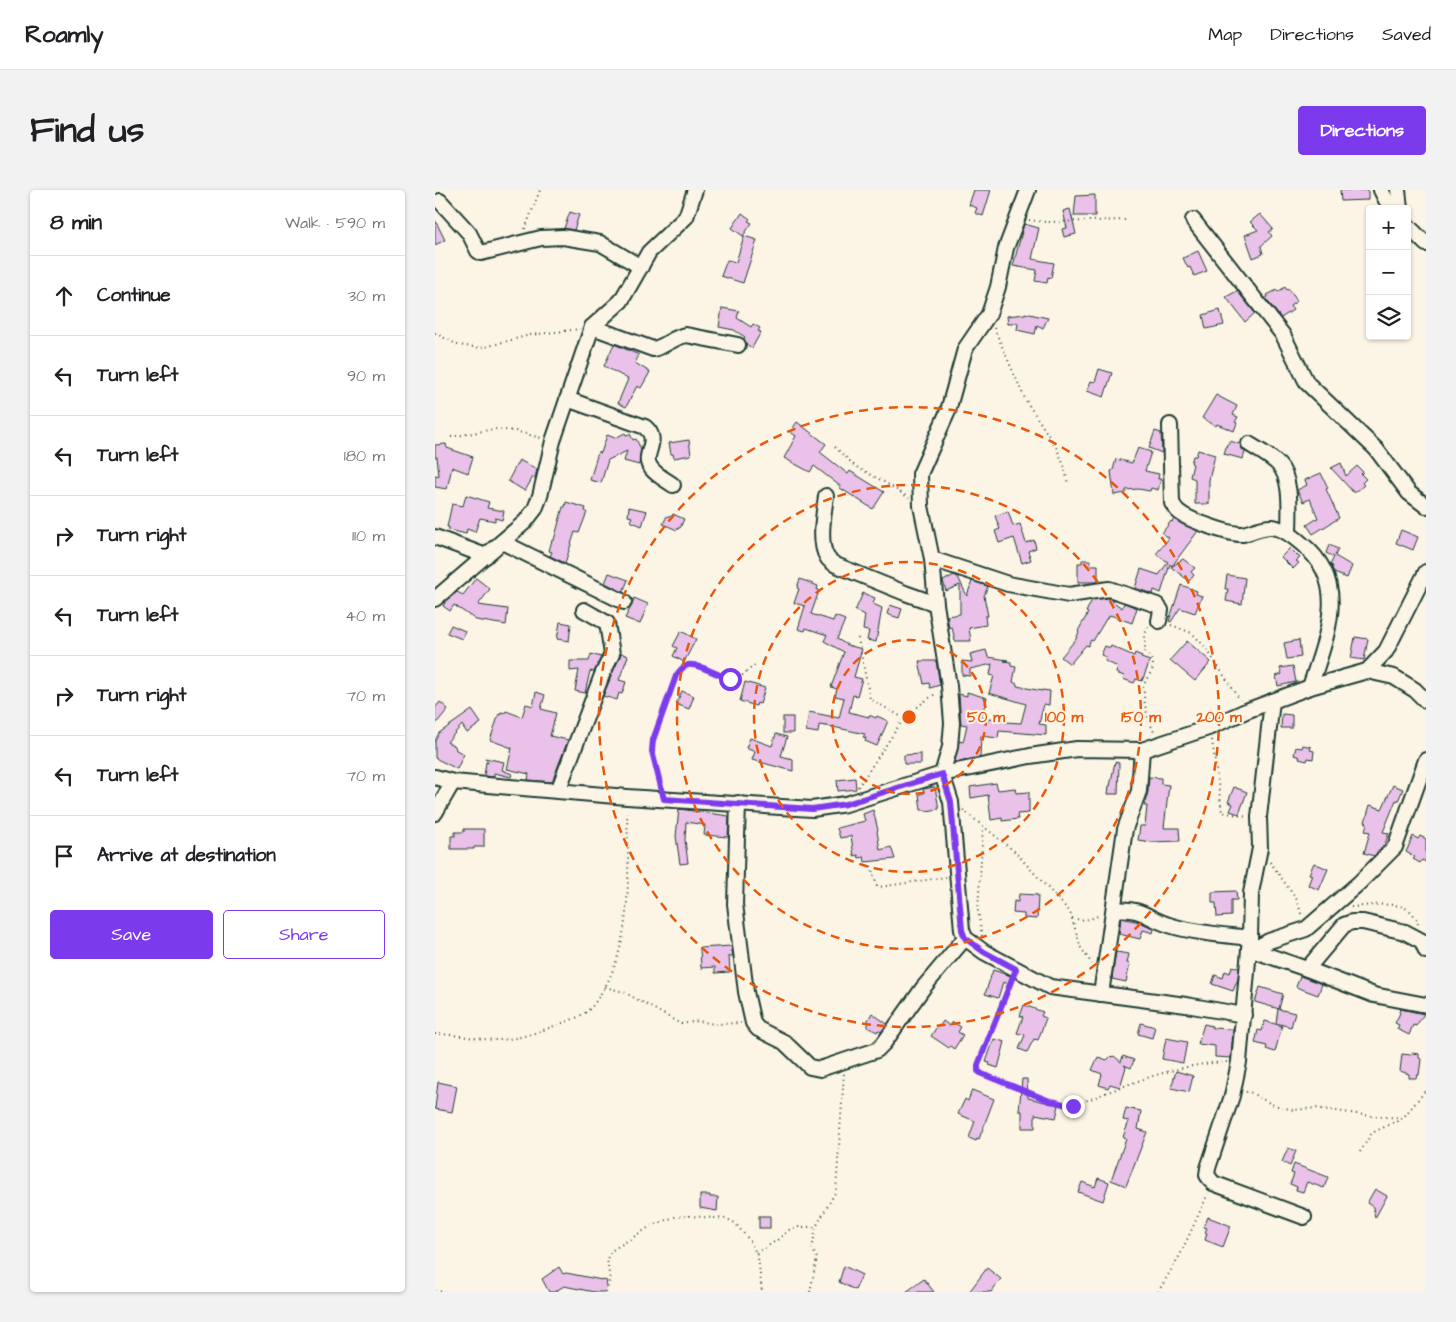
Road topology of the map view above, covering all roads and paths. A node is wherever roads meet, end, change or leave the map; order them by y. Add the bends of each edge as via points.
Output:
1 (540, 190) edge
2 (695, 190) edge
3 (1381, 190) edge
4 (1399, 190) edge
5 (1024, 191) edge
6 (441, 199) edge
7 (1389, 205) edge
8 (1400, 205) edge
9 (1017, 216) junction
10 (1125, 220) dead end
11 (1193, 220) dead end
12 (1411, 229) edge
13 (520, 243) junction
14 (1426, 244) edge
15 (641, 266) junction
16 (989, 314) junction
17 (592, 327) junction
18 (435, 333) edge
19 (738, 345) dead end
20 (567, 399) junction
21 (1171, 425) dead end
22 (451, 437) dead end
23 (553, 441) junction
24 (1249, 444) dead end
25 (835, 447) dead end
26 (1068, 484) dead end
27 (673, 485) dead end
28 (826, 496) dead end
29 (921, 506) junction
30 (1426, 506) edge
31 (1289, 534) junction
32 (435, 538) edge
33 (502, 542) junction
34 (486, 556) junction
35 (932, 559) junction
36 (1426, 572) edge
37 (435, 599) edge
38 (624, 602) dead end
39 (936, 604) junction
40 (584, 610) dead end
41 (1159, 620) junction
42 (858, 638) dead end
43 (755, 665) dead end
44 (1367, 671) junction
45 (949, 686) junction
46 (1310, 687) junction
47 (1272, 701) junction
48 (1426, 701) edge
49 (1247, 711) junction
50 (904, 718) junction
51 (1208, 728) junction
52 (1161, 745) junction
53 (1142, 750) junction
54 (1426, 760) edge
55 (942, 774) junction
56 (435, 777) edge
57 (453, 782) junction
58 (558, 791) junction
59 (627, 797) junction
60 (664, 799) junction
61 (951, 802) junction
62 (738, 803) junction
63 (846, 804) junction
64 (435, 813) edge
65 (1259, 817) junction
66 (983, 826) junction
67 (1260, 848) junction
68 (871, 866) dead end
69 (958, 875) junction
70 (1333, 904) junction
71 (1115, 908) junction
72 (1073, 918) junction
73 (1306, 929) junction
74 (965, 938) junction
75 (1250, 946) junction
76 (1424, 946) edge
77 (984, 952) junction
78 (1307, 968) junction
79 (1016, 969) junction
80 (1103, 978) junction
81 (605, 987) junction
82 (1101, 994) junction
83 (1426, 1004) edge
84 (1244, 1015) junction
85 (753, 1023) junction
86 (435, 1034) edge
87 (845, 1061) junction
88 (1239, 1062) junction
89 (1426, 1090) edge
90 (1232, 1096) junction
91 (1403, 1118) junction
92 (1360, 1152) dead end
93 (1213, 1183) junction
94 (1304, 1217) dead end
95 (816, 1227) junction
96 (756, 1253) junction
97 (435, 1290) edge
98 (445, 1292) edge
99 (607, 1292) edge
100 (762, 1292) edge
101 (810, 1292) edge
102 (1158, 1292) edge

1 - 13 path
2 - 15 street via 686,217 649,252
3 - 7 street
4 - 8 street
5 - 9 street
6 - 13 street via 481,253
9 - 10 path via 1045,222
9 - 16 street
11 - 30 street via 1283,335 1307,383 1376,449 1409,493
12 - 14 street
13 - 15 street via 563,237 600,243
15 - 17 street via 621,301
16 - 26 path via 1025,399 1056,447
16 - 29 street via 965,349 948,411 921,474
17 - 18 path via 530,335 481,348 458,345
17 - 19 street via 653,349 686,335
17 - 20 street
20 - 23 street
20 - 27 street via 645,427 651,432 652,439 650,467
21 - 31 street via 1172,503 1178,512 1195,522 1233,533 1272,527
22 - 23 path via 494,429
23 - 33 street via 535,509
24 - 31 street via 1278,464 1284,473 1288,485
25 - 29 path via 855,466
28 - 39 street via 823,550 828,559
29 - 35 street
31 - 46 street via 1313,553 1326,576 1331,600 1329,628
32 - 34 street
33 - 34 street
33 - 38 street
34 - 37 street
35 - 39 street
35 - 41 street via 1008,584 1069,595 1109,589 1157,605 1161,610
36 - 44 street via 1386,651
39 - 45 street
40 - 58 street via 607,623 612,654
41 - 49 path via 1192,633 1206,648
41 - 52 path via 1155,616 1150,620 1145,634 1145,652 1151,659 1153,672 1144,685 1146,709
42 - 50 path via 870,699
43 - 60 path via 737,679 688,665 676,676 653,740 652,751
44 - 46 street
44 - 48 street via 1394,677
45 - 50 path
45 - 55 street via 952,723 950,747
46 - 47 street
47 - 49 street
47 - 65 street
49 - 51 street
50 - 63 path
51 - 52 street
51 - 65 path via 1214,746 1222,812
52 - 53 street
53 - 55 street via 1077,749
53 - 71 street via 1139,791 1125,829
54 - 70 street via 1395,847
55 - 61 street
55 - 63 street
56 - 57 street
57 - 58 street
57 - 64 street
58 - 59 street
59 - 60 street
59 - 81 path via 627,898 622,939
60 - 62 street
61 - 66 path
61 - 69 street
62 - 63 street via 812,809
62 - 85 street via 735,904 745,992
65 - 67 street
66 - 72 path via 1014,851
66 - 77 path via 978,912
67 - 73 path via 1297,900
67 - 75 street via 1251,894
68 - 69 path via 879,888
69 - 74 street
70 - 73 street
70 - 76 path via 1405,907 1416,916
71 - 72 path via 1093,919
71 - 75 street via 1128,908 1169,925
71 - 80 street
72 - 80 path via 1081,948
73 - 75 street
74 - 77 street
74 - 87 street via 923,988 884,1043 877,1050
75 - 78 street
75 - 84 street
76 - 78 street via 1405,932 1352,922 1344,925
77 - 79 street
78 - 83 street via 1374,995
79 - 82 street via 1050,987
79 - 88 path via 978,1065 982,1074 1063,1106 1073,1106 1154,1076 1207,1063
80 - 82 street
81 - 85 path via 624,992 681,1024 698,1021
81 - 86 path via 585,1013 524,1037 498,1040
82 - 84 street
84 - 88 street
85 - 87 street via 758,1029 784,1042 810,1067 820,1068
87 - 95 path via 836,1191
88 - 90 street
89 - 91 path
90 - 91 path via 1248,1091 1271,1104 1293,1110 1316,1108
90 - 93 street via 1208,1168 1207,1175
91 - 92 path via 1372,1133
93 - 94 street
93 - 102 path via 1180,1255
95 - 96 path via 789,1230
95 - 101 path via 812,1249 817,1258
96 - 99 path via 735,1223 727,1219 674,1217 651,1226 611,1251 607,1259 610,1280
96 - 100 path
97 - 98 path

